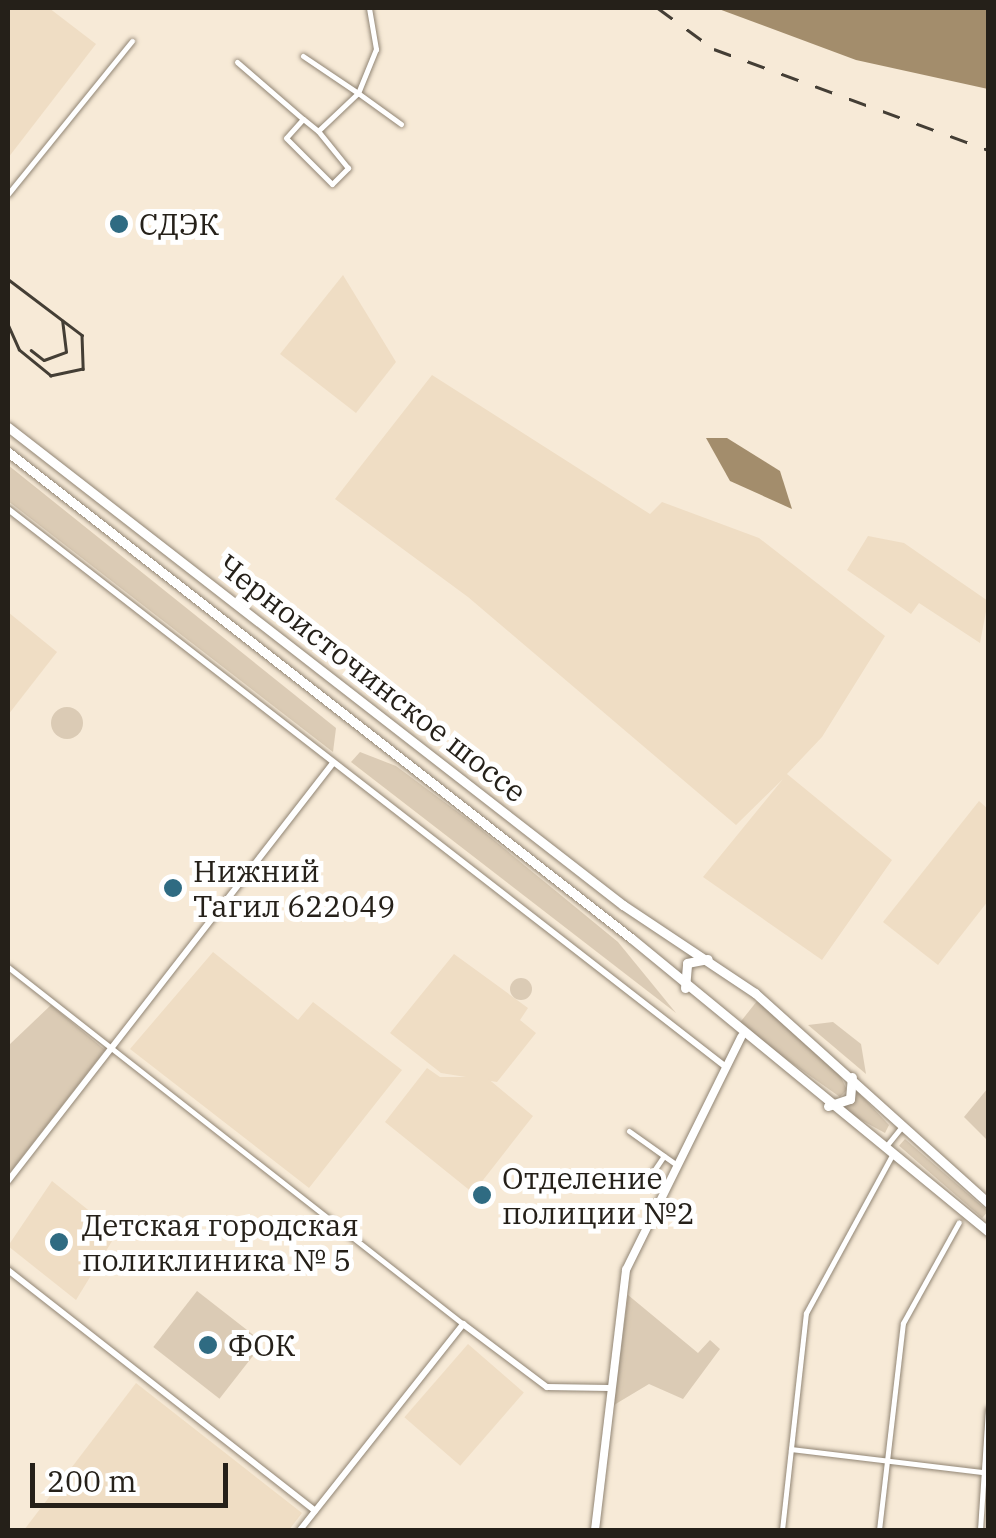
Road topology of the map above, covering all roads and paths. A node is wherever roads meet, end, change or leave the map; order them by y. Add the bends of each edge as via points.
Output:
1 (369, 8) edge
2 (132, 41) dead end
3 (303, 56) dead end
4 (238, 62) dead end
5 (358, 93) junction
6 (302, 119) junction
7 (400, 124) dead end
8 (318, 131) junction
9 (8, 194) edge
10 (8, 427) edge
11 (8, 452) edge
12 (8, 508) edge
13 (303, 655) junction
14 (291, 671) junction
15 (426, 751) junction
16 (333, 763) junction
17 (414, 768) junction
18 (558, 855) junction
19 (545, 871) junction
20 (711, 959) junction
21 (8, 967) edge
22 (686, 990) junction
23 (741, 1037) junction
24 (110, 1048) junction
25 (726, 1067) junction
26 (852, 1075) junction
27 (828, 1106) junction
28 (901, 1128) junction
29 (629, 1131) dead end
30 (890, 1149) junction
31 (664, 1156) junction
32 (674, 1163) junction
33 (651, 1175) dead end
34 (8, 1180) edge
35 (988, 1203) edge
36 (959, 1222) dead end
37 (988, 1231) edge
38 (8, 1270) edge
39 (463, 1324) junction
40 (608, 1388) junction
41 (988, 1409) edge
42 (791, 1450) junction
43 (882, 1459) junction
44 (980, 1472) junction
45 (988, 1473) edge
46 (315, 1511) junction
47 (300, 1530) edge
48 (595, 1530) edge
49 (782, 1530) edge
50 (879, 1530) edge
51 (980, 1530) edge

1 - 5 street via 376,49
2 - 9 street
3 - 5 street
4 - 6 street
5 - 7 street
5 - 8 street
6 - 8 street
6 - 8 street via 286,138 332,184 348,168
10 - 13 main road, Черноисточинское шоссе
11 - 14 main road, Черноисточинское шоссе
12 - 16 street
13 - 14 main road
13 - 15 main road, Черноисточинское шоссе
14 - 17 main road, Черноисточинское шоссе
15 - 17 main road
15 - 18 main road, Черноисточинское шоссе
16 - 24 street
16 - 25 street
17 - 19 main road, Черноисточинское шоссе
18 - 19 main road
18 - 20 main road, Черноисточинское шоссе
19 - 22 main road, Черноисточинское шоссе
20 - 22 main road via 687,963
20 - 26 main road, Черноисточинское шоссе
21 - 24 street
22 - 23 main road, Черноисточинское шоссе
23 - 25 main road
23 - 27 main road, Черноисточинское шоссе
24 - 34 street
24 - 39 street
25 - 32 main road
26 - 27 main road via 850,1099
26 - 28 main road, Черноисточинское шоссе
27 - 30 main road, Черноисточинское шоссе
28 - 30 street
28 - 35 main road, Черноисточинское шоссе
29 - 31 street
30 - 37 main road, Черноисточинское шоссе
30 - 42 street via 806,1312
31 - 32 street
31 - 33 street
32 - 40 main road via 626,1270
36 - 43 street via 904,1322
38 - 46 street
39 - 40 street via 547,1387
39 - 46 street
40 - 48 main road
41 - 44 street
42 - 43 street
42 - 49 street
43 - 44 street
43 - 50 street
44 - 45 street
44 - 51 street
46 - 47 street

